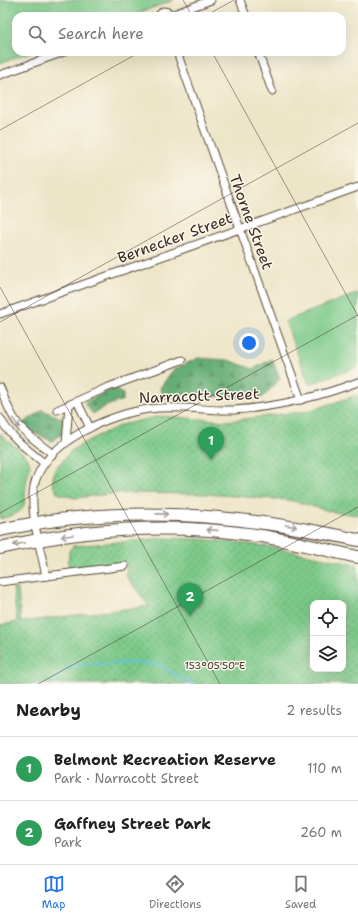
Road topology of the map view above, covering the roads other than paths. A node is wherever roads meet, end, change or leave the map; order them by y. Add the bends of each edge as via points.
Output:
1 (211, 0) edge
2 (240, 0) edge
3 (181, 12) edge
4 (244, 12) edge
5 (53, 56) edge
6 (178, 56) edge
7 (259, 56) edge
8 (0, 75) edge
9 (272, 91) dead end
10 (358, 187) edge
11 (240, 229) junction
12 (0, 314) edge
13 (182, 360) dead end
14 (358, 382) edge
15 (0, 388) edge
16 (301, 400) junction
17 (77, 401) junction
18 (69, 405) junction
19 (57, 410) dead end
20 (0, 418) edge
21 (90, 428) junction
22 (66, 443) junction
23 (53, 454) junction
24 (44, 463) junction
25 (36, 523) junction
26 (0, 530) edge
27 (358, 540) edge
28 (39, 541) junction
29 (0, 548) edge
30 (358, 556) edge
31 (124, 566) dead end
32 (46, 576) junction
33 (0, 582) edge

1 - 3 street
2 - 4 street
5 - 8 street
6 - 11 street, Thorne Street
7 - 9 street
10 - 11 street, Bernecker Street
11 - 12 street, Bernecker Street
11 - 16 street, Thorne Street
13 - 17 street, Narracott Street
14 - 16 street, Narracott Street
15 -> 23 street via 17,425
16 - 21 street, Narracott Street via 233,410 149,408 110,418
17 - 18 street, Narracott Street
17 - 21 street
18 - 19 street, Narracott Street
18 - 22 street
20 - 24 street via 18,441
21 - 22 street, Narracott Street
22 - 23 street, Narracott Street
23 - 24 street, Narracott Street
24 - 25 street via 34,487
25 - 26 highway
25 -> 27 highway via 123,515 197,516 270,523
25 - 28 street
28 -> 29 highway
30 -> 28 highway via 274,538 176,528 96,532
28 - 32 street
31 - 32 street
32 - 33 street

